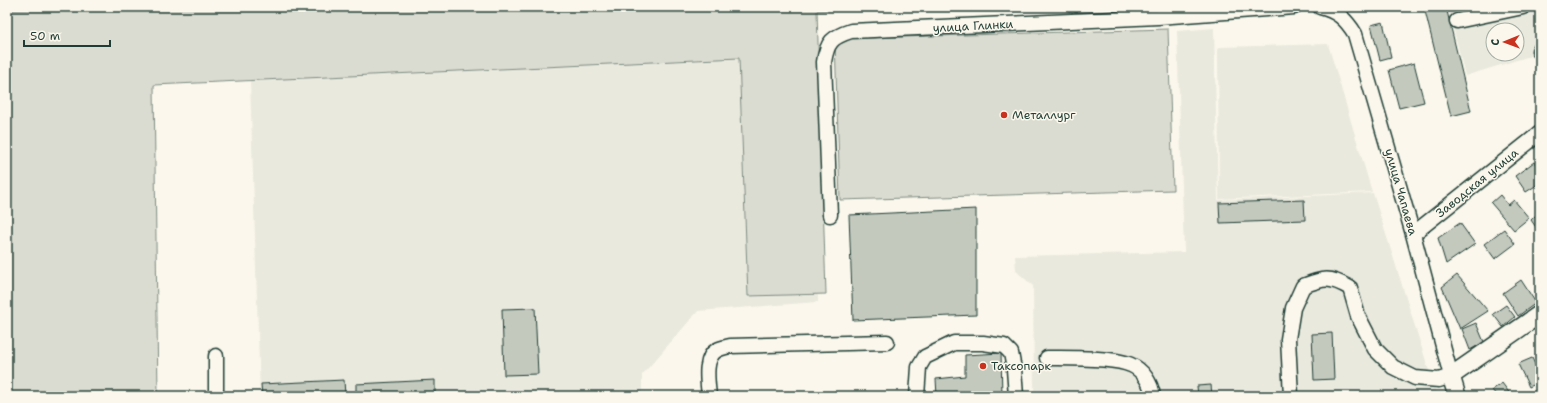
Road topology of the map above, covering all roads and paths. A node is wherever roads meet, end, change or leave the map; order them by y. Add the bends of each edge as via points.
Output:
1 (1294, 7) edge
2 (1320, 7) edge
3 (1523, 7) edge
4 (1157, 12) edge
5 (1457, 21) dead end
6 (1540, 133) edge
7 (830, 215) dead end
8 (1413, 234) junction
9 (1540, 314) edge
10 (887, 342) dead end
11 (216, 356) dead end
12 (1047, 358) dead end
13 (1451, 376) junction
14 (216, 396) edge
15 (709, 396) edge
16 (917, 396) edge
17 (1016, 396) edge
18 (1153, 396) edge
19 (1291, 396) edge
20 (1458, 396) edge

1 - 4 street, улица Глинки
2 - 8 street, улица Чапаева via 1330,9 1341,16 1355,34
3 - 5 street
4 - 7 street, улица Глинки via 851,32 838,35 826,50 824,62
6 - 8 street, Заводская улица
8 - 13 street, улица Чапаева
9 - 13 main road
10 - 15 street via 730,346 716,350 710,358
11 - 14 street
12 - 18 street via 1109,360 1130,364 1146,376
13 - 19 street via 1439,380 1415,378 1393,367 1375,349 1358,316 1350,288 1338,281 1324,279 1303,286 1293,308 1288,339
13 - 20 main road, улица Чапаева
16 - 17 street via 919,367 925,357 954,343 1004,346 1011,353

